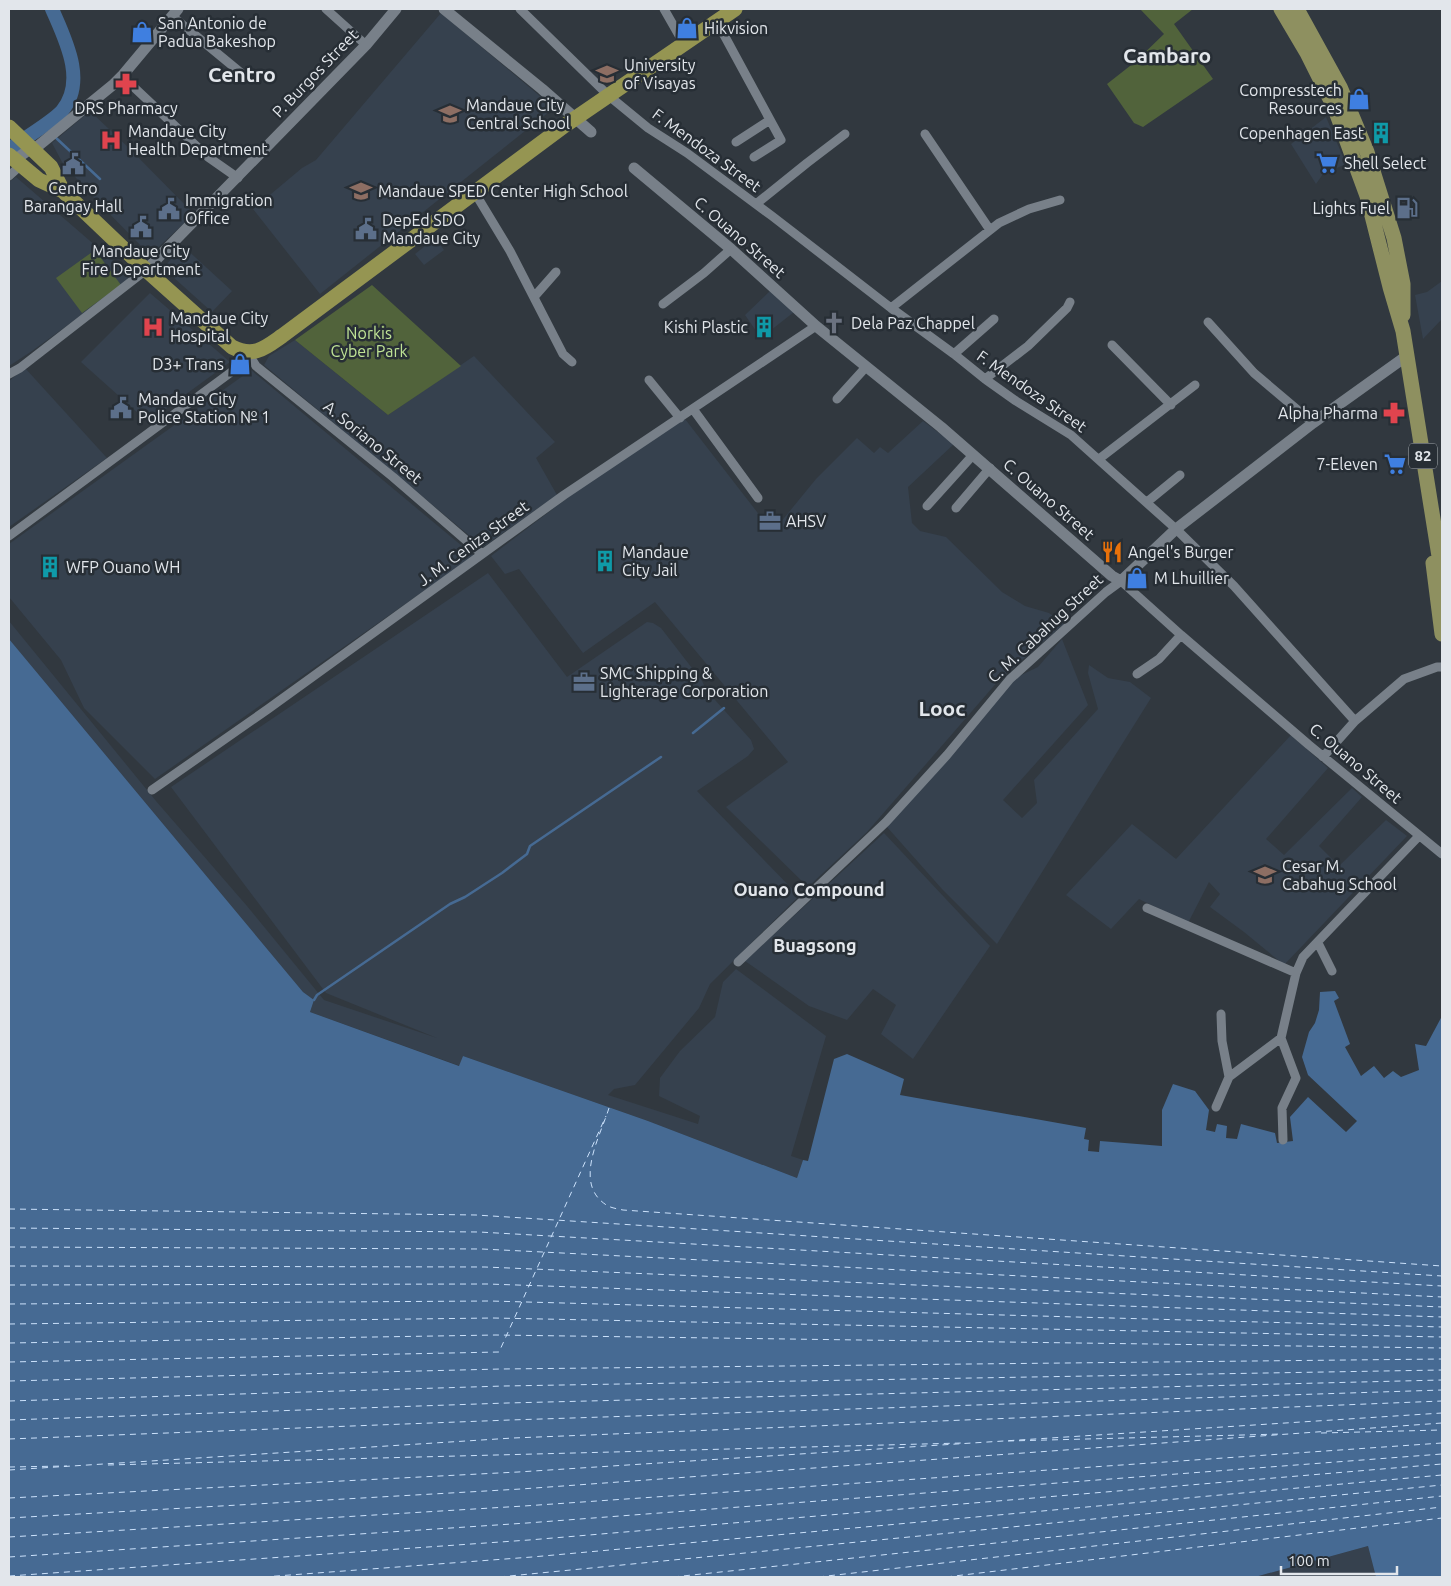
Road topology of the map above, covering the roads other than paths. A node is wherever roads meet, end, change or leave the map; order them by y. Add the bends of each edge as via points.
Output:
1 (326, 9) edge
2 (396, 9) edge
3 (444, 9) edge
4 (520, 9) edge
5 (664, 9) edge
6 (736, 9) edge
7 (1281, 9) edge
8 (1297, 9) edge
9 (175, 11) edge
10 (717, 22) junction
11 (684, 44) junction
12 (366, 45) junction
13 (122, 76) junction
14 (246, 77) dead end
15 (610, 96) junction
16 (576, 118) junction
17 (770, 120) junction
18 (12, 130) edge
19 (591, 132) dead end
20 (845, 134) dead end
21 (925, 134) dead end
22 (736, 142) dead end
23 (35, 146) junction
24 (754, 158) dead end
25 (13, 161) edge
26 (634, 168) dead end
27 (9, 176) edge
28 (238, 178) junction
29 (63, 191) junction
30 (475, 192) junction
31 (1060, 200) dead end
32 (756, 204) junction
33 (994, 227) junction
34 (731, 249) junction
35 (146, 270) junction
36 (556, 272) dead end
37 (534, 297) junction
38 (1070, 302) dead end
39 (663, 304) dead end
40 (891, 308) junction
41 (994, 319) dead end
42 (1208, 322) dead end
43 (816, 326) junction
44 (1404, 331) junction
45 (1112, 345) dead end
46 (248, 352) junction
47 (954, 354) junction
48 (1408, 355) junction
49 (572, 362) dead end
50 (866, 367) junction
51 (9, 374) edge
52 (985, 379) junction
53 (648, 380) dead end
54 (1413, 383) junction
55 (1196, 385) dead end
56 (837, 399) dead end
57 (1171, 405) junction
58 (693, 409) junction
59 (680, 418) junction
60 (1313, 423) junction
61 (973, 454) junction
62 (1098, 460) junction
63 (990, 468) junction
64 (1180, 475) dead end
65 (758, 498) dead end
66 (1147, 502) junction
67 (927, 506) dead end
68 (956, 508) dead end
69 (1176, 528) junction
70 (1438, 531) edge
71 (9, 536) edge
72 (482, 554) junction
73 (1440, 555) edge
74 (1442, 576) edge
75 (1121, 581) junction
76 (1442, 634) edge
77 (1181, 635) junction
78 (1442, 667) edge
79 (1137, 674) dead end
80 (1355, 721) junction
81 (1324, 757) junction
82 (152, 790) dead end
83 (1419, 836) junction
84 (1442, 854) edge
85 (1147, 908) dead end
86 (1318, 943) junction
87 (738, 962) dead end
88 (1332, 971) dead end
89 (1296, 973) junction
90 (1221, 1014) dead end
91 (1281, 1038) junction
92 (1229, 1077) junction
93 (1216, 1108) dead end
94 (1283, 1140) dead end

1 - 12 street
2 - 12 street, P. Burgos Street
3 - 16 street
4 - 15 street, F. Mendoza Street
5 - 11 street
6 - 10 highway
7 - 44 main road, 82 via 1330,99 1349,146 1368,196
8 - 44 main road, 82 via 1340,87 1367,152 1402,275
9 - 13 street
9 - 14 street
10 - 11 highway
10 - 17 street
11 - 15 highway
12 - 28 street, P. Burgos Street
13 - 23 street
13 - 28 street via 208,157
15 - 16 highway
15 - 32 street, F. Mendoza Street via 648,128
16 - 19 street
16 - 30 highway
17 - 22 street
17 - 24 street via 781,140
18 - 23 highway
20 - 32 street
21 - 33 street
23 - 25 street
23 - 29 highway
25 - 27 street
25 - 29 highway via 39,180
26 - 34 street, C. Ouano Street
28 - 35 street, P. Burgos Street
29 - 35 highway
30 - 37 street
30 - 46 highway via 282,336 262,349
31 - 33 street via 1029,209
32 - 40 street, F. Mendoza Street
33 - 40 street
34 - 39 street
34 - 43 street, C. Ouano Street
35 - 46 highway via 232,347
35 - 51 street, P. Burgos Street
36 - 37 street
37 - 49 street via 563,354
38 - 52 street via 1028,346
40 - 47 street, F. Mendoza Street
41 - 47 street
42 - 60 street via 1254,373
43 - 50 street, C. Ouano Street
43 - 58 street, J. M. Ceniza Street
44 - 48 main road, 82
45 - 57 street
46 - 71 street via 234,370
46 - 72 street, A. Soriano Street via 256,366
47 - 52 street, F. Mendoza Street
48 - 54 main road, 82
48 - 60 street, C. M. Cabahug Street
50 - 56 street
50 - 61 street, C. Ouano Street
52 - 62 street, F. Mendoza Street via 1072,435
53 - 59 street
54 - 70 main road, 82
54 - 76 main road via 1406,393
55 - 57 street
57 - 62 street
58 - 59 street, J. M. Ceniza Street
58 - 65 street
59 - 72 street, J. M. Ceniza Street
60 - 69 street, C. M. Cabahug Street
61 - 63 street, C. Ouano Street
61 - 67 street
62 - 66 street, F. Mendoza Street
63 - 68 street
63 - 75 street, C. Ouano Street
64 - 66 street
66 - 69 street, F. Mendoza Street
69 - 75 street, C. M. Cabahug Street
69 - 80 street, F. Mendoza Street via 1234,586
70 - 73 main road, 82
72 - 82 street, J. M. Ceniza Street
73 - 74 main road, 82
75 - 77 street, C. Ouano Street
75 - 87 street, C. M. Cabahug Street via 1010,679 886,822
77 - 79 street via 1159,659
77 - 81 street, C. Ouano Street
78 - 80 street via 1404,679
80 - 81 street
81 - 83 street, C. Ouano Street
83 - 84 street, C. Ouano Street
83 - 86 street
85 - 89 street
86 - 88 street
86 - 89 street via 1303,957
89 - 91 street
90 - 92 street
91 - 92 street
91 - 94 street via 1296,1078 1282,1108
92 - 93 street

